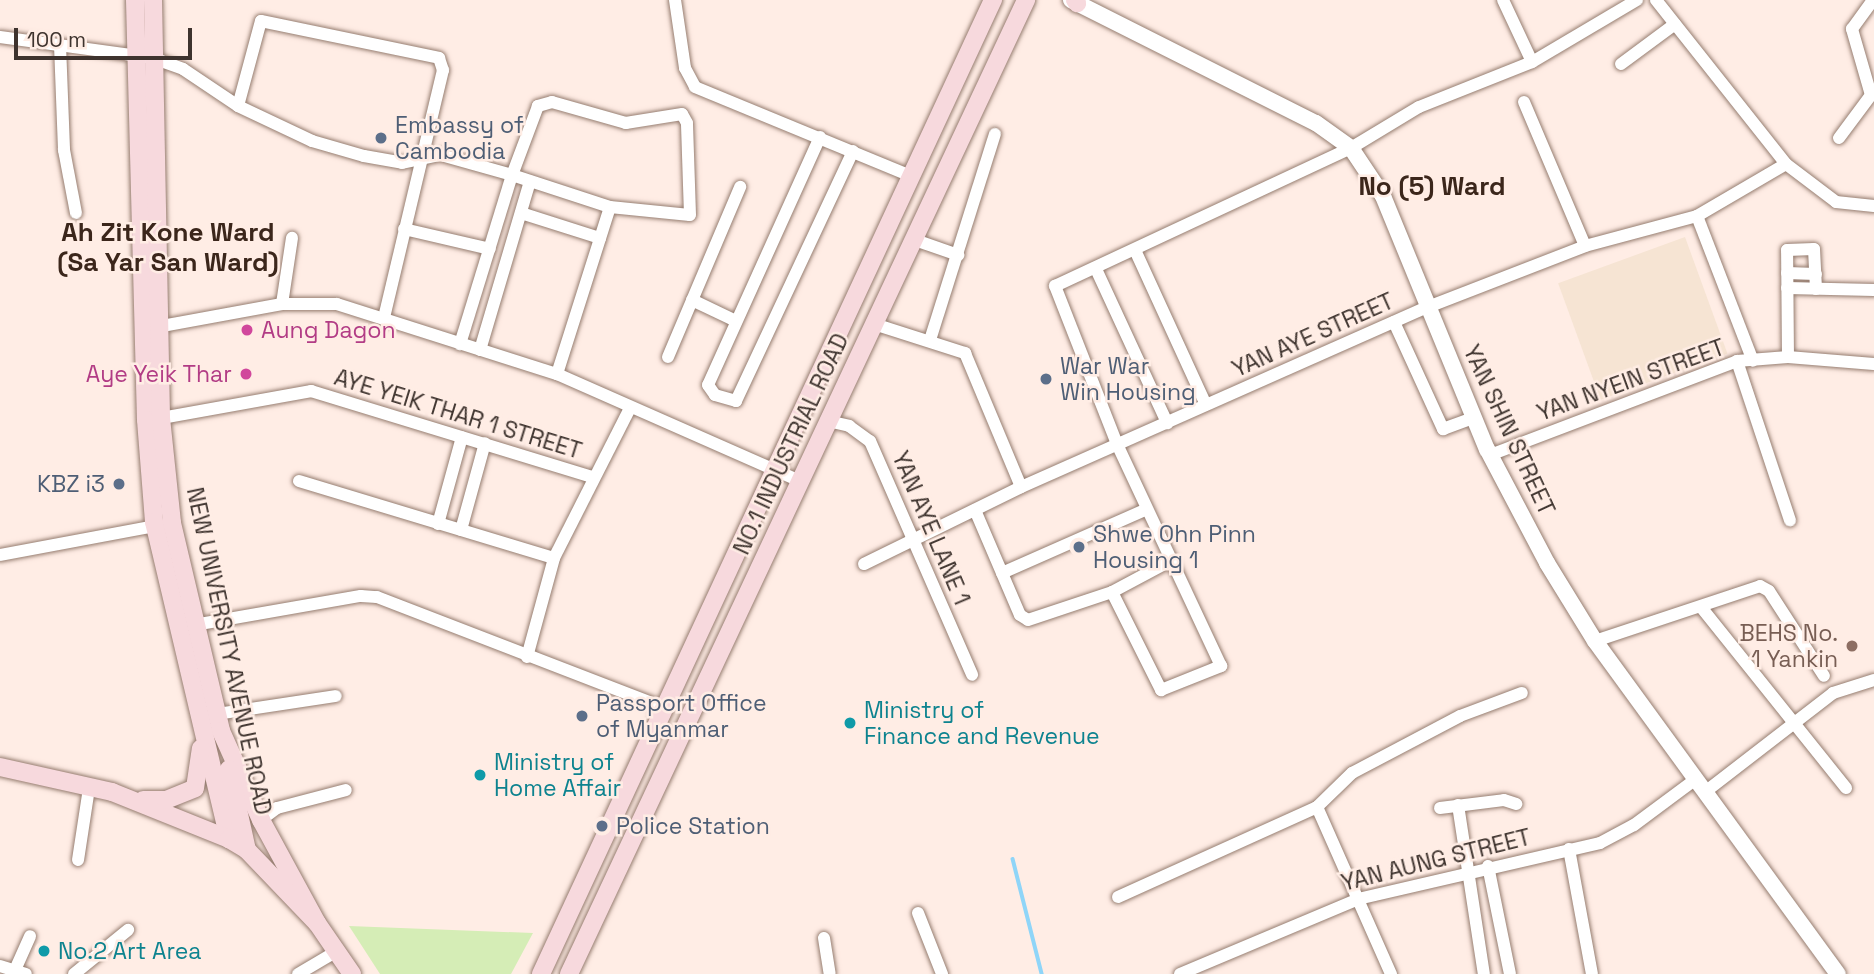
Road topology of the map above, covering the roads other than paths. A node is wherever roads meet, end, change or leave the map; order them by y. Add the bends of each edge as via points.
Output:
1 (135, 0) edge
2 (153, 0) edge
3 (675, 0) edge
4 (993, 0) edge
5 (1026, 0) edge
6 (1503, 0) edge
7 (1637, 0) edge
8 (1656, 0) edge
9 (1873, 0) edge
10 (1074, 1) edge
11 (1675, 24) junction
12 (0, 37) edge
13 (60, 45) junction
14 (144, 57) junction
15 (1532, 62) junction
16 (1621, 64) dead end
17 (955, 85) junction
18 (981, 98) junction
19 (1524, 102) dead end
20 (238, 106) junction
21 (995, 134) dead end
22 (820, 137) junction
23 (1839, 138) dead end
24 (1351, 148) junction
25 (853, 151) junction
26 (420, 156) junction
27 (1786, 164) junction
28 (512, 175) junction
29 (913, 177) junction
30 (530, 181) junction
31 (740, 187) dead end
32 (1874, 206) edge
33 (610, 207) junction
34 (899, 207) junction
35 (76, 212) dead end
36 (521, 213) junction
37 (1697, 216) junction
38 (925, 219) junction
39 (404, 229) junction
40 (292, 238) dead end
41 (600, 238) junction
42 (915, 240) junction
43 (1585, 246) junction
44 (490, 249) junction
45 (1135, 250) junction
46 (958, 255) junction
47 (1096, 269) junction
48 (1787, 273) junction
49 (1816, 274) junction
50 (1787, 288) junction
51 (1816, 289) junction
52 (1874, 290) edge
53 (692, 300) junction
54 (282, 304) junction
55 (1428, 307) junction
56 (384, 318) junction
57 (736, 321) junction
58 (1394, 322) junction
59 (873, 324) junction
60 (162, 326) junction
61 (841, 329) junction
62 (866, 340) junction
63 (930, 340) junction
64 (460, 344) junction
65 (480, 350) junction
66 (668, 357) dead end
67 (1788, 357) junction
68 (1753, 360) junction
69 (1737, 361) junction
70 (1874, 364) edge
71 (557, 374) junction
72 (1206, 405) junction
73 (630, 408) junction
74 (1474, 418) junction
75 (153, 419) junction
76 (828, 421) junction
77 (1167, 423) junction
78 (462, 437) junction
79 (485, 443) junction
80 (1117, 444) junction
81 (1490, 455) junction
82 (773, 470) junction
83 (592, 477) junction
84 (299, 481) dead end
85 (800, 481) junction
86 (1021, 487) junction
87 (975, 509) junction
88 (1147, 509) junction
89 (1790, 520) dead end
90 (163, 524) junction
91 (438, 524) junction
92 (461, 530) junction
93 (914, 540) junction
94 (0, 555) edge
95 (554, 558) junction
96 (1172, 560) junction
97 (864, 564) dead end
98 (1002, 573) junction
99 (727, 574) junction
100 (753, 583) junction
101 (1111, 592) junction
102 (1701, 607) junction
103 (194, 625) junction
104 (1595, 641) junction
105 (192, 650) junction
106 (527, 657) junction
107 (680, 675) junction
108 (972, 675) dead end
109 (1824, 676) dead end
110 (1874, 680) edge
111 (703, 686) junction
112 (1522, 693) dead end
113 (336, 696) dead end
114 (664, 708) junction
115 (219, 723) junction
116 (1793, 725) junction
117 (203, 727) junction
118 (0, 766) edge
119 (1700, 786) junction
120 (89, 788) junction
121 (1846, 789) dead end
122 (346, 790) dead end
123 (134, 801) junction
124 (1516, 804) dead end
125 (1458, 805) junction
126 (1317, 807) junction
127 (1440, 808) dead end
128 (261, 820) junction
129 (229, 839) junction
130 (1569, 849) junction
131 (247, 850) junction
132 (78, 860) dead end
133 (1488, 866) junction
134 (1469, 870) junction
135 (1118, 897) dead end
136 (1358, 899) junction
137 (918, 913) dead end
138 (317, 923) junction
139 (128, 930) dead end
140 (30, 936) dead end
141 (824, 938) dead end
142 (337, 951) junction
143 (0, 966) edge
144 (21, 972) edge
145 (74, 974) edge
146 (298, 974) edge
147 (352, 974) edge
148 (541, 974) edge
149 (569, 974) edge
150 (830, 974) edge
151 (942, 974) edge
152 (1180, 974) edge
153 (1391, 974) edge
154 (1484, 974) edge
155 (1510, 974) edge
156 (1592, 974) edge
157 (1838, 974) edge

1 - 14 main road, NEW UNIVERSITY AVENUE ROAD
2 - 14 main road, NEW UNIVERSITY AVENUE ROAD
3 - 22 street via 685,68 695,87
4 - 17 main road, NO.1 INDUSTRIAL ROAD
5 - 18 main road, NO.1 INDUSTRIAL ROAD
6 - 15 street
7 - 15 street
8 - 11 street
9 - 23 street via 1852,29 1871,95
10 - 24 main road, YAN SHIN STREET via 1316,123
11 - 16 street
11 - 27 street
12 - 13 street
13 - 14 street
13 - 35 street via 64,150
14 - 20 street via 183,69
14 - 60 main road, NEW UNIVERSITY AVENUE ROAD
14 - 75 main road, NEW UNIVERSITY AVENUE ROAD
15 - 24 street via 1419,107
17 - 18 main road
17 - 29 main road, NO.1 INDUSTRIAL ROAD
18 - 38 main road, NO.1 INDUSTRIAL ROAD
19 - 43 street
20 - 26 street via 312,141 364,156 402,163
20 - 26 street via 261,21 430,54 439,58 443,70
21 - 46 street
22 - 25 street
22 - 57 street
24 - 45 street
24 - 55 main road, YAN SHIN STREET via 1383,196
25 - 29 street
25 - 57 street via 736,401 715,395 708,384
26 - 28 street via 441,155
26 - 39 street
27 - 32 street via 1836,202
27 - 37 street, YAN AYE STREET
28 - 30 street
28 - 33 street via 538,106 552,102 626,123 682,114 687,123 690,215
28 - 44 street
29 - 34 main road, NO.1 INDUSTRIAL ROAD
30 - 33 street
30 - 36 street
31 - 53 street
33 - 41 street
34 - 38 main road
34 - 61 main road, NO.1 INDUSTRIAL ROAD
36 - 41 street
36 - 65 street
37 - 43 street, YAN AYE STREET
37 - 68 street
38 - 42 main road, NO.1 INDUSTRIAL ROAD
39 - 44 street
39 - 56 street
40 - 54 street
41 - 71 street
42 - 46 street
42 - 59 main road, NO.1 INDUSTRIAL ROAD
43 - 55 street, YAN AYE STREET
44 - 64 street
45 - 47 street
45 - 72 street
46 - 63 street
47 - 77 street
47 - 80 street via 1054,289
48 - 49 street
48 - 49 street via 1787,250 1814,249
48 - 50 street
49 - 51 street
50 - 51 street
50 - 67 street
51 - 52 street
53 - 57 street
53 - 66 street
54 - 56 street via 337,304
54 - 60 street
55 - 58 street, YAN AYE STREET
55 - 74 main road, YAN SHIN STREET
56 - 64 street
58 - 72 street, YAN AYE STREET
58 - 74 street via 1443,429
59 - 62 main road, NO.1 INDUSTRIAL ROAD
59 - 63 street
60 - 75 main road, NEW UNIVERSITY AVENUE ROAD
61 - 62 main road
61 - 82 main road, NO.1 INDUSTRIAL ROAD
62 - 76 main road, NO.1 INDUSTRIAL ROAD
63 - 86 street via 965,353
64 - 65 street
65 - 71 street
67 - 68 street, YAN NYEIN STREET
67 - 70 street, YAN NYEIN STREET
68 - 69 street, YAN NYEIN STREET
69 - 81 street, YAN NYEIN STREET
69 - 89 street
71 - 73 street
72 - 77 street, YAN AYE STREET
73 - 82 street
73 - 83 street
74 - 81 main road, YAN SHIN STREET
75 - 78 street, AYE YEIK THAR 1 STREET via 312,391
75 - 90 main road, NEW UNIVERSITY AVENUE ROAD
76 - 85 main road, NO.1 INDUSTRIAL ROAD
76 - 93 street, YAN AYE LANE 1 via 849,426 870,441
77 - 80 street, YAN AYE STREET
78 - 79 street, AYE YEIK THAR 1 STREET
78 - 91 street
79 - 83 street, AYE YEIK THAR 1 STREET
79 - 92 street
80 - 86 street, YAN AYE STREET
80 - 88 street
81 - 104 main road, YAN SHIN STREET
82 - 85 street
82 - 99 main road, NO.1 INDUSTRIAL ROAD
83 - 95 street
84 - 91 street
85 - 100 main road, NO.1 INDUSTRIAL ROAD
86 - 87 street, YAN AYE STREET
87 - 93 street, YAN AYE STREET
87 - 98 street
88 - 96 street
88 - 98 street
90 - 94 street
90 - 103 main road, NEW UNIVERSITY AVENUE ROAD
90 - 105 main road, NEW UNIVERSITY AVENUE ROAD
91 - 92 street
92 - 95 street
93 - 97 street, YAN AYE STREET
93 - 108 street, YAN AYE LANE 1
95 - 106 street
96 - 101 street
96 - 101 street via 1221,662 1219,668 1161,690
98 - 101 street via 1020,615 1028,620
99 - 100 main road
99 - 107 main road, NO.1 INDUSTRIAL ROAD
100 - 111 main road, NO.1 INDUSTRIAL ROAD
102 - 104 street
102 - 109 street via 1765,587
102 - 116 street
103 - 105 main road, NEW UNIVERSITY AVENUE ROAD
103 - 106 street via 361,596 392,602
104 - 119 main road, YAN SHIN STREET
105 - 115 main road, NEW UNIVERSITY AVENUE ROAD
105 - 117 main road, NEW UNIVERSITY AVENUE ROAD
106 - 114 street
107 - 111 main road
107 - 114 main road, NO.1 INDUSTRIAL ROAD
110 - 116 street, YAN AUNG STREET via 1833,693
111 - 149 main road, NO.1 INDUSTRIAL ROAD
112 - 126 street via 1460,716 1352,773
113 - 115 street
114 - 148 main road, NO.1 INDUSTRIAL ROAD
115 - 128 main road
115 - 131 main road, NEW UNIVERSITY AVENUE ROAD
116 - 119 street, YAN AUNG STREET
116 - 121 street
117 - 123 main road via 195,788 166,800
117 - 129 main road, NEW UNIVERSITY AVENUE ROAD
118 - 120 main road
119 - 130 street, YAN AUNG STREET via 1600,844
119 - 157 main road, YAN SHIN STREET
120 - 123 main road
120 - 132 street
122 - 128 street via 277,808
123 - 129 main road
124 - 125 street via 1504,800
125 - 127 street
125 - 134 street
126 - 135 street
126 - 136 street
128 - 138 main road
129 - 131 main road
130 - 133 street, YAN AUNG STREET
130 - 156 street
131 - 138 main road
133 - 134 street, YAN AUNG STREET
133 - 155 street
134 - 136 street, YAN AUNG STREET
134 - 154 street
136 - 152 street, YAN AUNG STREET
136 - 153 street
137 - 151 street
138 - 142 main road
139 - 145 street
140 - 144 street
141 - 150 street
142 - 146 street
142 - 147 main road
143 - 144 street

